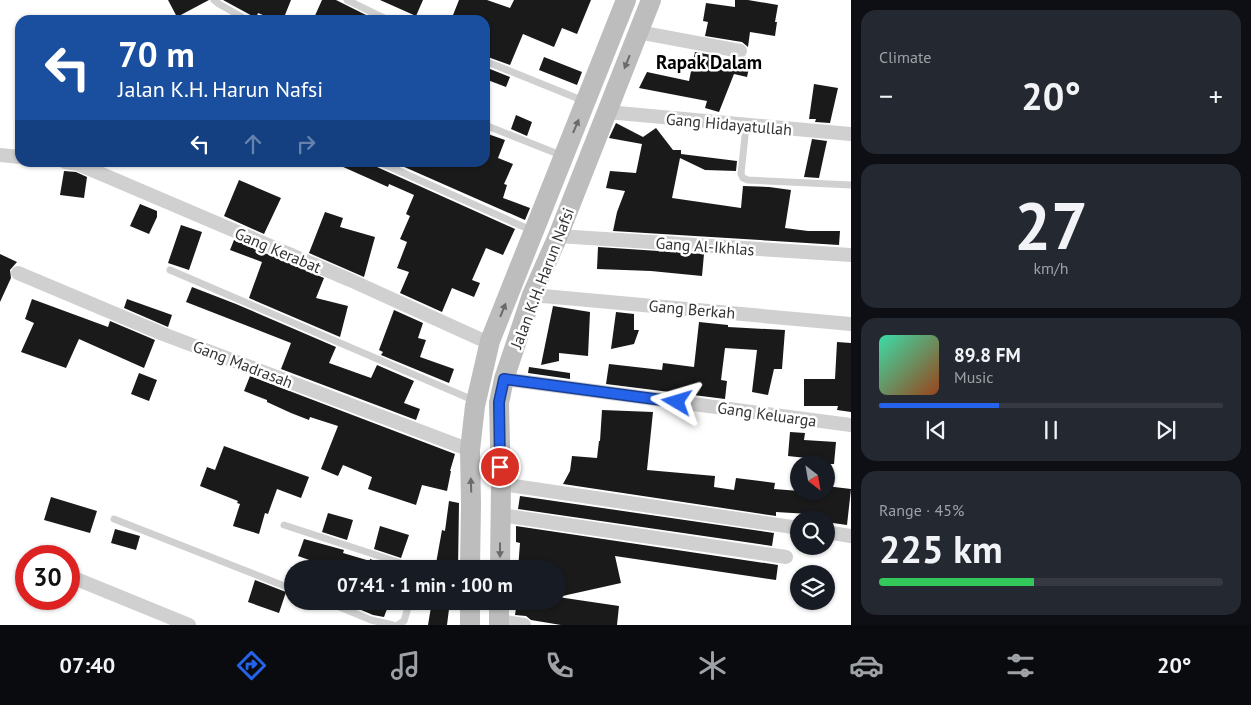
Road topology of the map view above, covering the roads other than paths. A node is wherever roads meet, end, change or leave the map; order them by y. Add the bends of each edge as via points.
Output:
1 (214, 0) edge
2 (346, 0) edge
3 (626, 0) edge
4 (651, 0) edge
5 (238, 15) edge
6 (378, 15) edge
7 (638, 32) junction
8 (740, 51) dead end
9 (490, 63) edge
10 (587, 102) junction
11 (607, 112) junction
12 (746, 126) junction
13 (490, 127) edge
14 (851, 134) edge
15 (0, 155) edge
16 (15, 156) edge
17 (564, 156) junction
18 (85, 167) edge
19 (390, 167) edge
20 (851, 185) edge
21 (534, 231) junction
22 (558, 236) junction
23 (851, 255) edge
24 (170, 270) dead end
25 (18, 273) dead end
26 (532, 294) junction
27 (851, 324) edge
28 (490, 341) junction
29 (504, 379) junction
30 (476, 401) junction
31 (851, 425) edge
32 (470, 450) junction
33 (500, 484) junction
34 (500, 515) junction
35 (114, 519) dead end
36 (284, 524) dead end
37 (790, 527) edge
38 (835, 533) edge
39 (851, 536) edge
40 (786, 557) dead end
41 (391, 560) edge
42 (470, 560) edge
43 (500, 560) edge
44 (80, 580) edge
45 (284, 586) edge
46 (346, 610) edge
47 (407, 610) edge
48 (470, 610) edge
49 (499, 616) edge
50 (189, 625) edge
51 (393, 625) edge
52 (398, 625) edge
53 (470, 625) edge
54 (524, 625) edge

1 - 5 lane
2 - 6 lane
3 - 10 main road, Jalan K.H. Harun Nafsi
4 - 7 main road, Jalan K.H. Harun Nafsi
7 - 8 street
7 -> 11 main road, Jalan K.H. Harun Nafsi
9 - 10 lane
17 -> 10 main road, Jalan K.H. Harun Nafsi
11 - 12 street, Gang Hidayatullah
11 - 22 main road, Jalan K.H. Harun Nafsi
12 - 14 street, Gang Hidayatullah
12 - 20 lane via 743,178
13 - 17 lane
15 - 16 street
17 - 21 main road, Jalan K.H. Harun Nafsi
18 - 28 street, Gang Kerabat via 350,280 480,340
19 - 21 lane
28 -> 21 main road, Jalan K.H. Harun Nafsi
22 - 23 street, Gang Al-Ikhlas
22 - 26 main road, Jalan K.H. Harun Nafsi
24 - 30 lane
25 - 32 street, Gang Madrasah via 163,334
26 - 27 street, Gang Berkah
26 - 29 main road, Jalan K.H. Harun Nafsi
28 - 30 main road, Jalan K.H. Harun Nafsi
29 - 31 street, Gang Keluarga
29 - 33 main road, Jalan K.H. Harun Nafsi via 499,402
30 - 32 main road, Jalan K.H. Harun Nafsi
42 -> 32 main road, Jalan K.H. Harun Nafsi
33 - 34 main road, Jalan K.H. Harun Nafsi
33 - 37 street
34 - 40 street
34 -> 43 main road, Jalan K.H. Harun Nafsi
35 - 45 lane
36 - 41 lane
38 - 39 street
44 - 50 street
46 - 51 lane
47 - 52 lane via 404,621
48 - 53 main road
49 - 54 street

